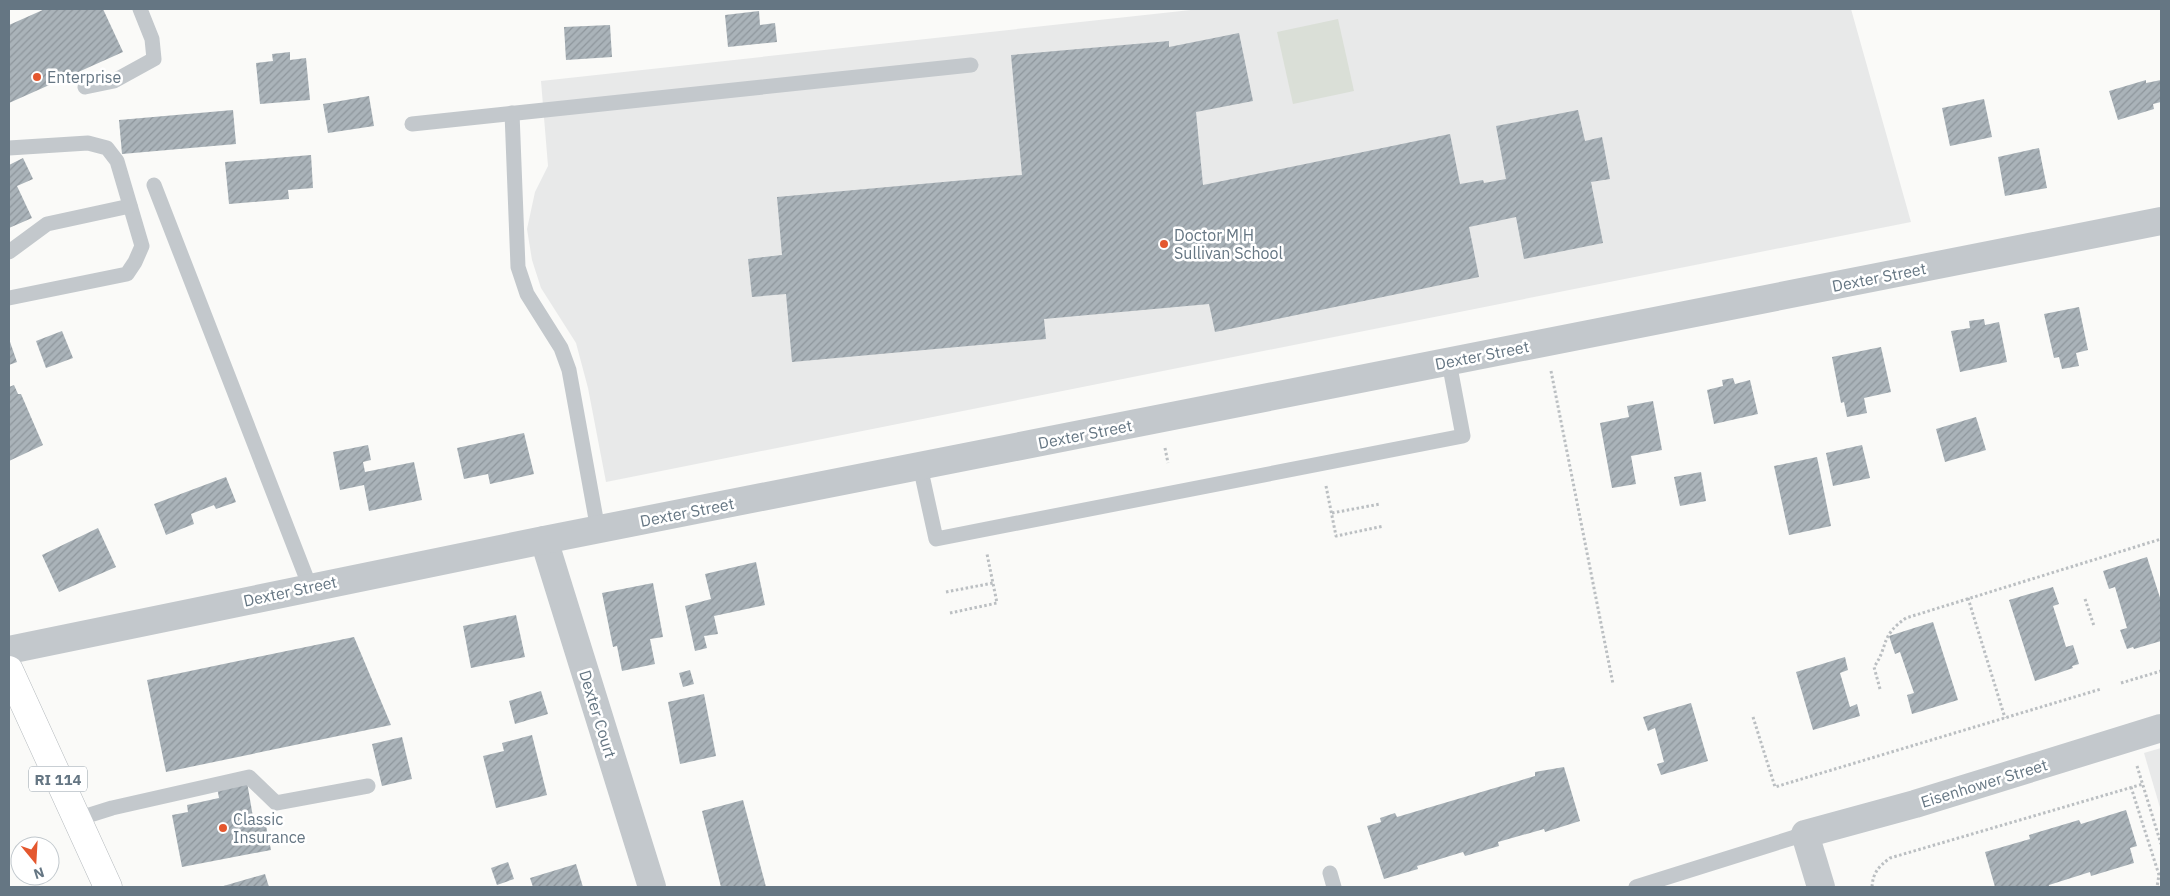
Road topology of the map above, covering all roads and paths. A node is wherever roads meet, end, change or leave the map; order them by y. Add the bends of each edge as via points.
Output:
1 (140, 9) edge
2 (971, 64) dead end
3 (85, 87) dead end
4 (512, 113) junction
5 (412, 124) dead end
6 (9, 148) edge
7 (154, 186) dead end
8 (130, 206) junction
9 (2161, 221) edge
10 (9, 252) edge
11 (9, 298) edge
12 (1450, 362) junction
13 (1549, 363) dead end
14 (1163, 440) dead end
15 (1168, 463) dead end
16 (920, 466) junction
17 (1380, 504) dead end
18 (1332, 513) dead end
19 (1384, 526) dead end
20 (598, 530) junction
21 (1336, 536) dead end
22 (2161, 539) edge
23 (544, 540) junction
24 (993, 582) dead end
25 (310, 587) junction
26 (946, 592) dead end
27 (1968, 598) junction
28 (2086, 599) dead end
29 (997, 603) dead end
30 (950, 613) dead end
31 (2094, 626) dead end
32 (9, 650) edge
33 (9, 670) edge
34 (2161, 670) edge
35 (2122, 682) dead end
36 (1613, 684) dead end
37 (1880, 689) dead end
38 (2101, 689) dead end
39 (1754, 716) dead end
40 (2005, 718) junction
41 (2161, 728) edge
42 (2135, 760) dead end
43 (2142, 784) junction
44 (368, 786) dead end
45 (2131, 787) junction
46 (77, 820) junction
47 (1805, 834) junction
48 (2161, 844) edge
49 (108, 887) edge
50 (652, 887) edge
51 (1636, 887) edge
52 (1821, 887) edge
53 (1872, 887) edge
54 (2157, 887) edge

1 - 3 lane via 152,39 154,59 114,81
2 - 4 lane
4 - 5 lane
4 - 20 lane via 518,267 527,294 561,348 569,370
6 - 8 lane via 88,143 107,148 117,161
7 - 25 lane
8 - 10 lane via 46,224
8 - 11 lane via 142,246 127,274
9 - 12 street, Dexter Street
12 - 16 street, Dexter Street
12 - 16 lane via 1463,436 1454,438 936,539
13 - 36 path
14 - 15 path
16 - 20 street, Dexter Street
17 - 18 path
19 - 21 path
20 - 23 street, Dexter Street
22 - 27 path
23 - 25 street, Dexter Street
23 - 50 street, Dexter Court
24 - 26 path
25 - 32 street, Dexter Street
27 - 37 path via 1906,618 1891,631 1874,667
27 - 40 path
28 - 31 path
29 - 30 path
33 - 46 main road, RI 114
34 - 35 path
38 - 40 path
39 - 40 path via 1775,787
41 - 47 street, Eisenhower Street via 1915,804
42 - 43 path
43 - 45 path
43 - 48 path
44 - 46 lane via 276,803 249,777 112,808
45 - 53 path via 1890,858 1879,866 1873,876
45 - 54 path via 2159,875
46 - 49 main road, RI 114
47 - 51 lane
47 - 52 street

